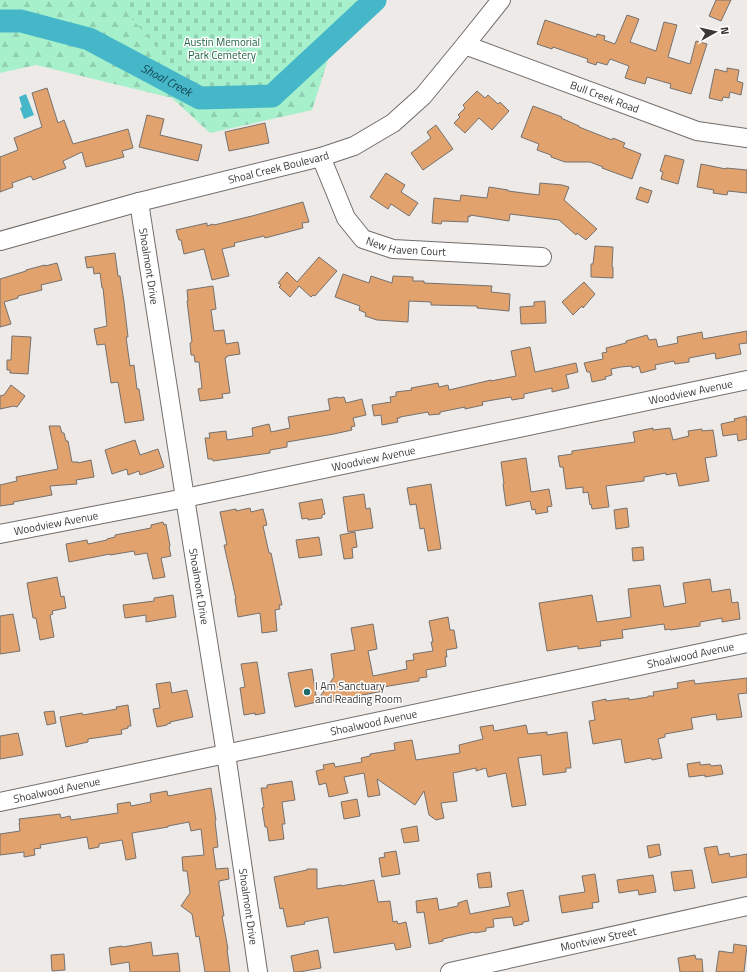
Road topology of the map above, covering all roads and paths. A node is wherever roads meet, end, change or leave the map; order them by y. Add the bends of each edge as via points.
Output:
1 (501, 0) edge
2 (465, 45) junction
3 (747, 138) edge
4 (321, 157) junction
5 (139, 202) junction
6 (0, 242) edge
7 (542, 257) dead end
8 (747, 380) edge
9 (184, 498) junction
10 (0, 534) edge
11 (747, 643) edge
12 (226, 754) junction
13 (0, 802) edge
14 (747, 906) edge
15 (258, 972) edge
16 (450, 972) edge

1 - 2 street, Shoal Creek Boulevard
2 - 3 street, Bull Creek Road via 696,131
2 - 4 street, Shoal Creek Boulevard via 423,96 393,123 354,146
4 - 5 street, Shoal Creek Boulevard
4 - 7 street, New Haven Court via 346,218 362,239 393,249
5 - 6 street, Shoal Creek Boulevard
5 - 9 street, Shoalmont Drive
8 - 9 street, Woodview Avenue
9 - 10 street, Woodview Avenue
9 - 12 street, Shoalmont Drive
11 - 12 street, Shoalwood Avenue
12 - 13 street, Shoalwood Avenue
12 - 15 street, Shoalmont Drive
14 - 16 street, Montview Street

